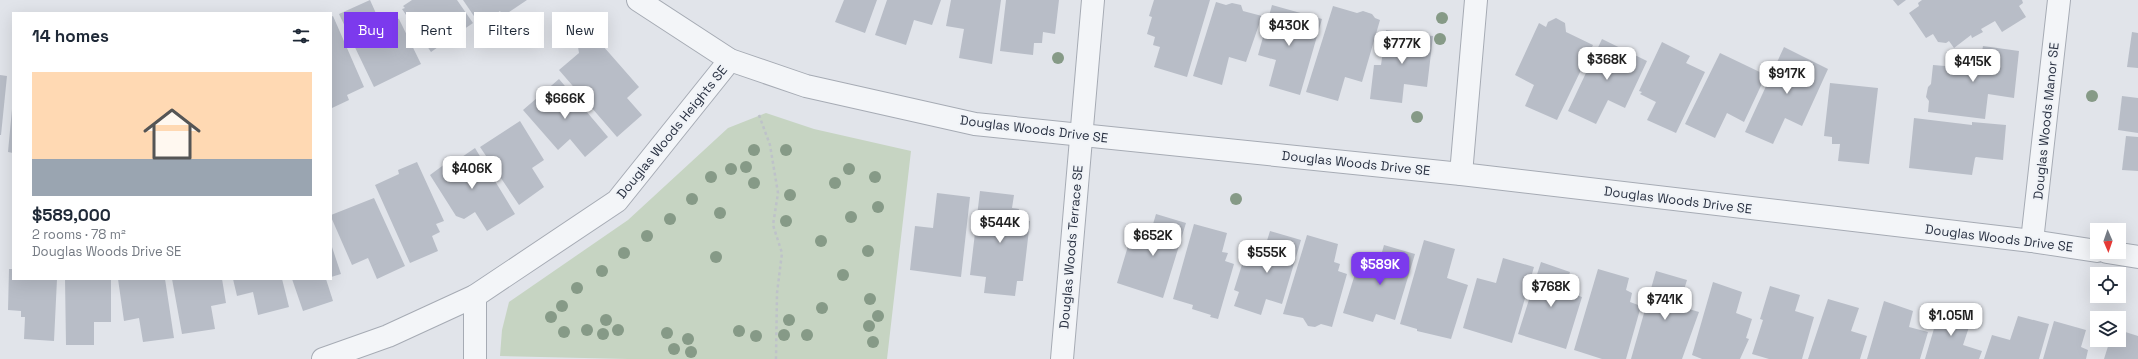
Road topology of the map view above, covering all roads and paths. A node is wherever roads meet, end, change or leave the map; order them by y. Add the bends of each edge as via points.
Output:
1 (638, 0) edge
2 (1093, 0) edge
3 (1476, 0) edge
4 (2059, 0) edge
5 (730, 60) junction
6 (759, 115) dead end
7 (1081, 135) junction
8 (1461, 174) junction
9 (2032, 241) junction
10 (2090, 250) edge
11 (2126, 255) edge
12 (2138, 257) edge
13 (474, 296) junction
14 (323, 359) edge
15 (475, 359) edge
16 (776, 359) edge
17 (1062, 359) edge

1 - 5 street, Douglas Woods Drive SE
2 - 7 street, Douglas Woods Terrace SE
3 - 8 street
4 - 9 street, Douglas Woods Manor SE
5 - 7 street, Douglas Woods Drive SE via 806,86 975,124
5 - 13 street, Douglas Woods Heights SE via 617,201
6 - 16 path via 770,145 778,193 773,225 782,253 777,293
7 - 8 street, Douglas Woods Drive SE
7 - 17 street, Douglas Woods Terrace SE
8 - 9 street, Douglas Woods Drive SE
9 - 10 street, Douglas Woods Drive SE
11 - 12 street
13 - 14 street, Douglas Woods Heights SE via 388,336
13 - 15 street

